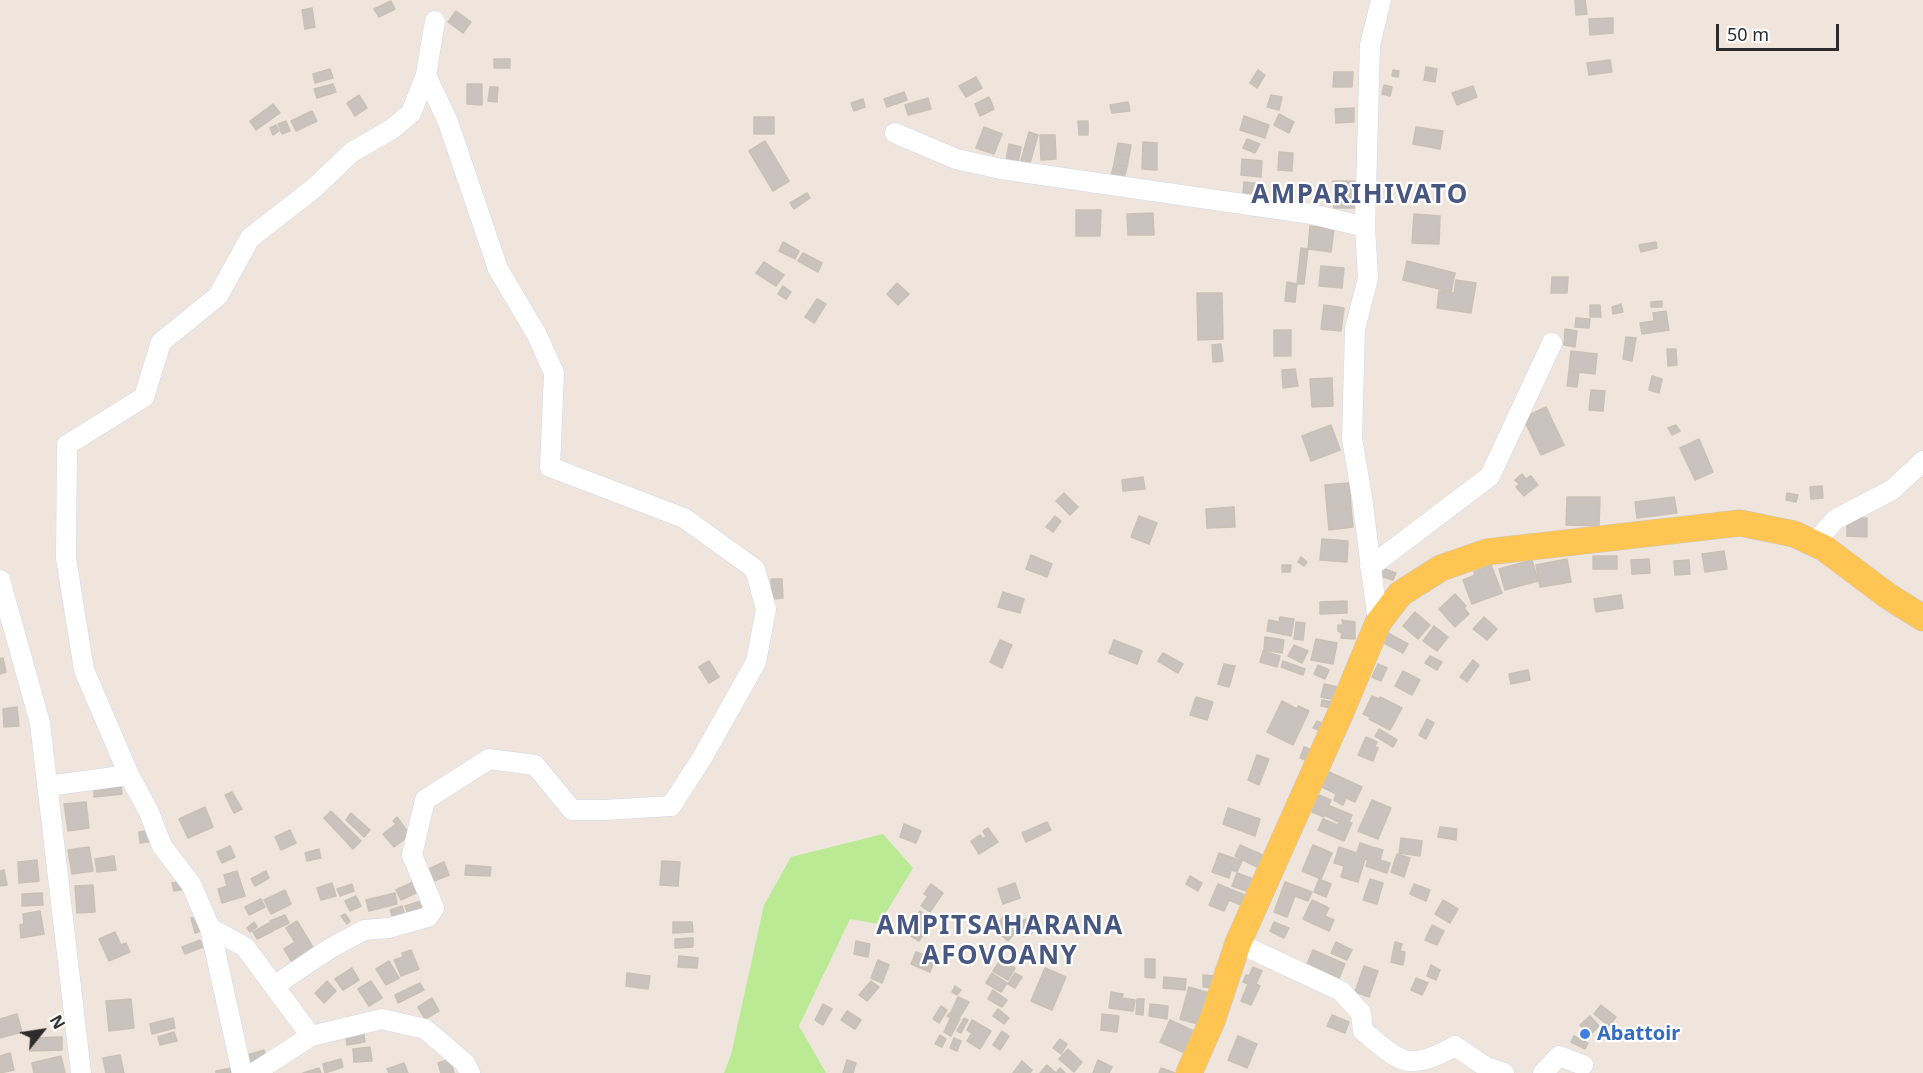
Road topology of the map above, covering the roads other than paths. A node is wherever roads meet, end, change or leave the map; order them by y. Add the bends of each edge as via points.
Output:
1 (1381, 0) edge
2 (435, 21) dead end
3 (426, 75) junction
4 (895, 133) dead end
5 (1365, 227) junction
6 (1552, 343) dead end
7 (1923, 461) edge
8 (1814, 543) junction
9 (1370, 567) junction
10 (0, 580) edge
11 (1923, 618) edge
12 (1378, 623) junction
13 (129, 775) junction
14 (47, 786) junction
15 (210, 928) junction
16 (1238, 943) junction
17 (274, 986) junction
18 (311, 1036) junction
19 (1583, 1065) dead end
20 (81, 1073) edge
21 (242, 1073) edge
22 (254, 1073) edge
23 (470, 1073) edge
24 (1189, 1073) edge
25 (1504, 1073) edge
26 (1543, 1073) edge

1 - 5 street via 1370,45
2 - 3 street
3 - 13 street via 411,113 352,152 313,189 250,238 218,296 161,342 144,397 67,445 66,558 84,670
3 - 17 street via 448,122 498,269 537,335 554,373 550,467 684,518 755,569 766,609 756,662 671,806 572,810 535,765 489,759 425,800 412,855 434,908 428,917 389,928 364,930
4 - 5 street via 956,159 1001,169 1312,214
5 - 9 street via 1368,278 1355,329 1352,439
6 - 9 street via 1490,476
7 - 8 street via 1892,490 1836,519
8 - 11 main road
8 - 12 main road via 1794,534 1740,523 1487,552 1441,568 1400,594
9 - 12 street
10 - 14 street via 40,723
12 - 16 main road
13 - 14 street
13 - 15 street via 162,846 191,884
14 - 20 street
15 - 17 street via 245,947
15 - 21 street
16 - 24 main road via 1212,1021
16 - 25 street via 1341,991 1361,1013 1363,1031 1397,1059 1419,1063 1455,1046 1486,1067
17 - 18 street
18 - 22 street
18 - 23 street via 382,1019 414,1026 433,1035 465,1063
19 - 26 street via 1559,1056

